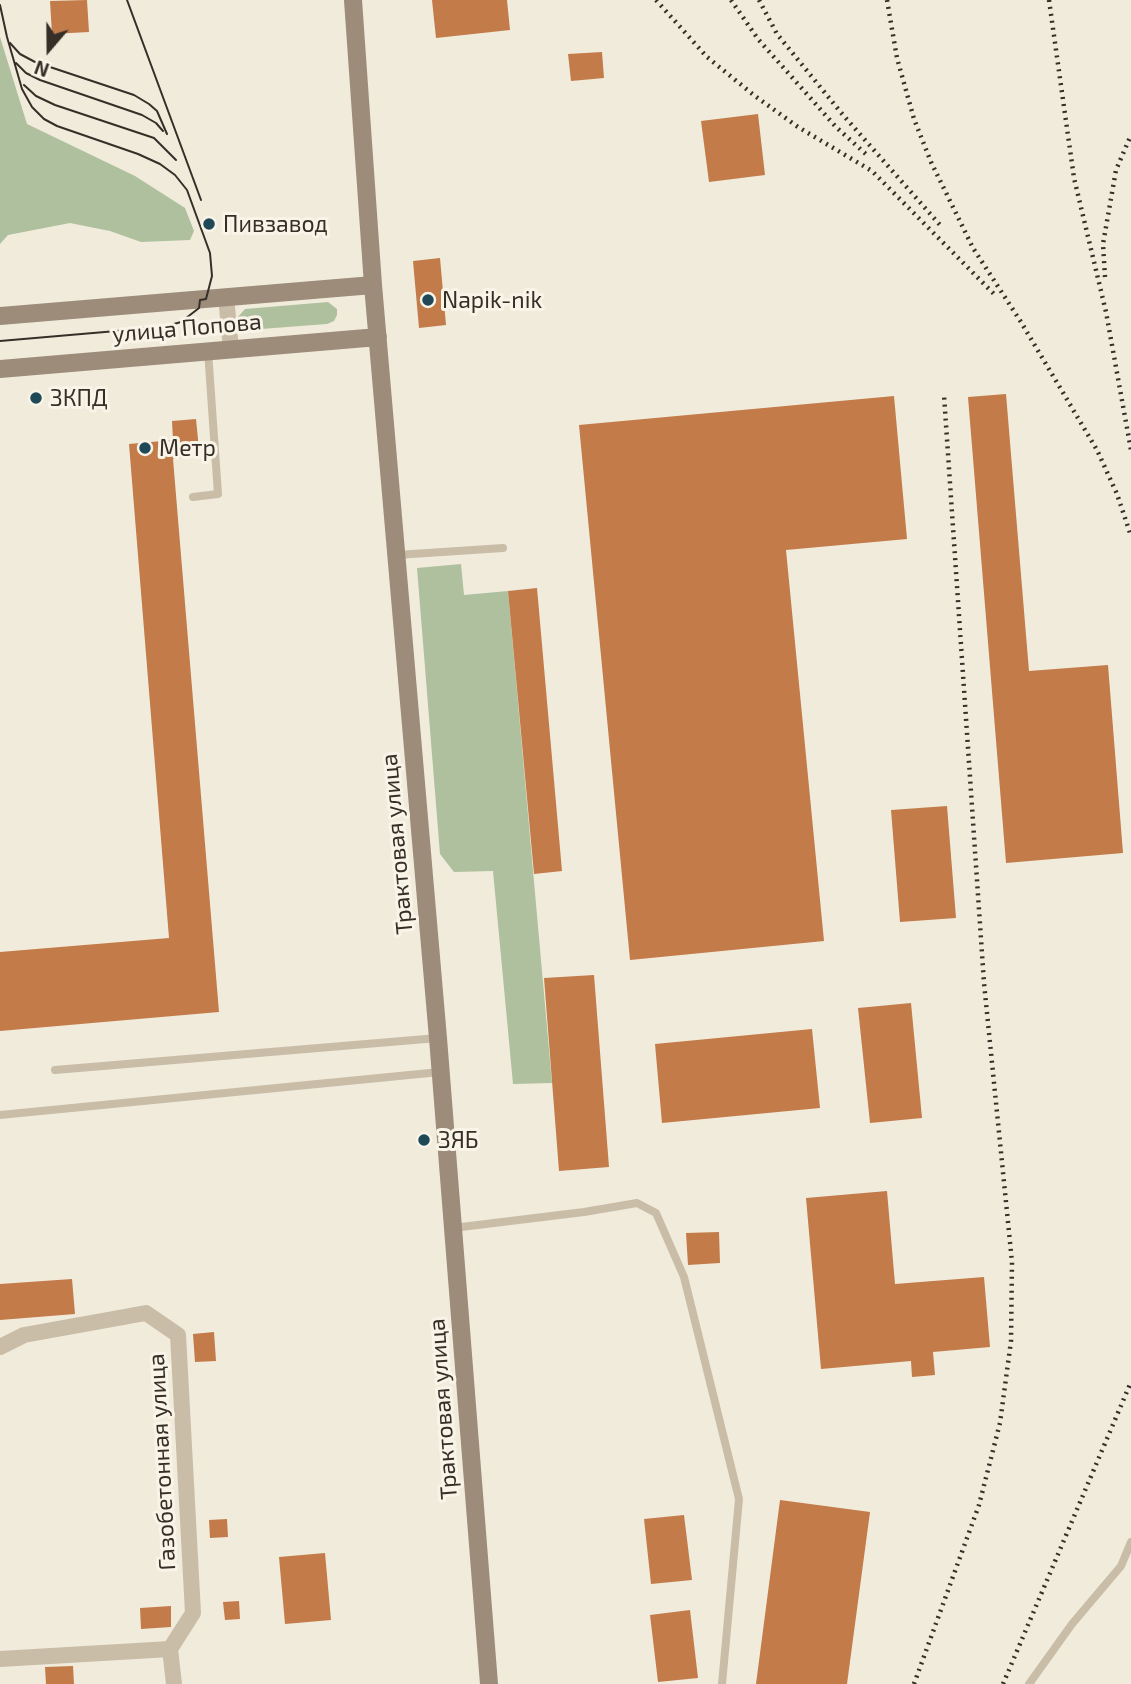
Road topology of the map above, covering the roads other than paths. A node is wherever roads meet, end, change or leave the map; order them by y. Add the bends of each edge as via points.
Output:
1 (353, 0) edge
2 (373, 285) junction
3 (226, 297) junction
4 (0, 316) edge
5 (378, 337) junction
6 (231, 349) junction
7 (208, 351) junction
8 (0, 369) edge
9 (193, 497) dead end
10 (503, 548) dead end
11 (397, 555) junction
12 (438, 1038) junction
13 (55, 1070) dead end
14 (440, 1072) junction
15 (0, 1115) edge
16 (453, 1228) junction
17 (0, 1347) edge
18 (1131, 1542) edge
19 (170, 1649) junction
20 (0, 1659) edge
21 (174, 1684) edge
22 (489, 1684) edge
23 (722, 1684) edge
24 (1029, 1684) edge

1 - 2 main road, Трактовая улица
2 - 3 main road, улица Попова
2 - 5 main road, Трактовая улица
3 - 4 main road, улица Попова
3 - 6 street
5 - 6 main road, улица Попова
5 - 11 main road, Трактовая улица
6 - 7 main road, улица Попова
7 - 8 main road, улица Попова
7 - 9 lane via 218,494
10 - 11 lane
11 - 12 main road, Трактовая улица
12 - 13 lane
12 - 14 main road, Трактовая улица
14 - 15 lane
14 - 16 main road, Трактовая улица
16 - 22 main road, Трактовая улица
16 - 23 lane via 638,1203 656,1213 684,1277 739,1499
17 - 19 street, Газобетонная улица via 24,1335 146,1313 178,1335 193,1613
18 - 24 lane via 1121,1566
19 - 20 street
19 - 21 street

